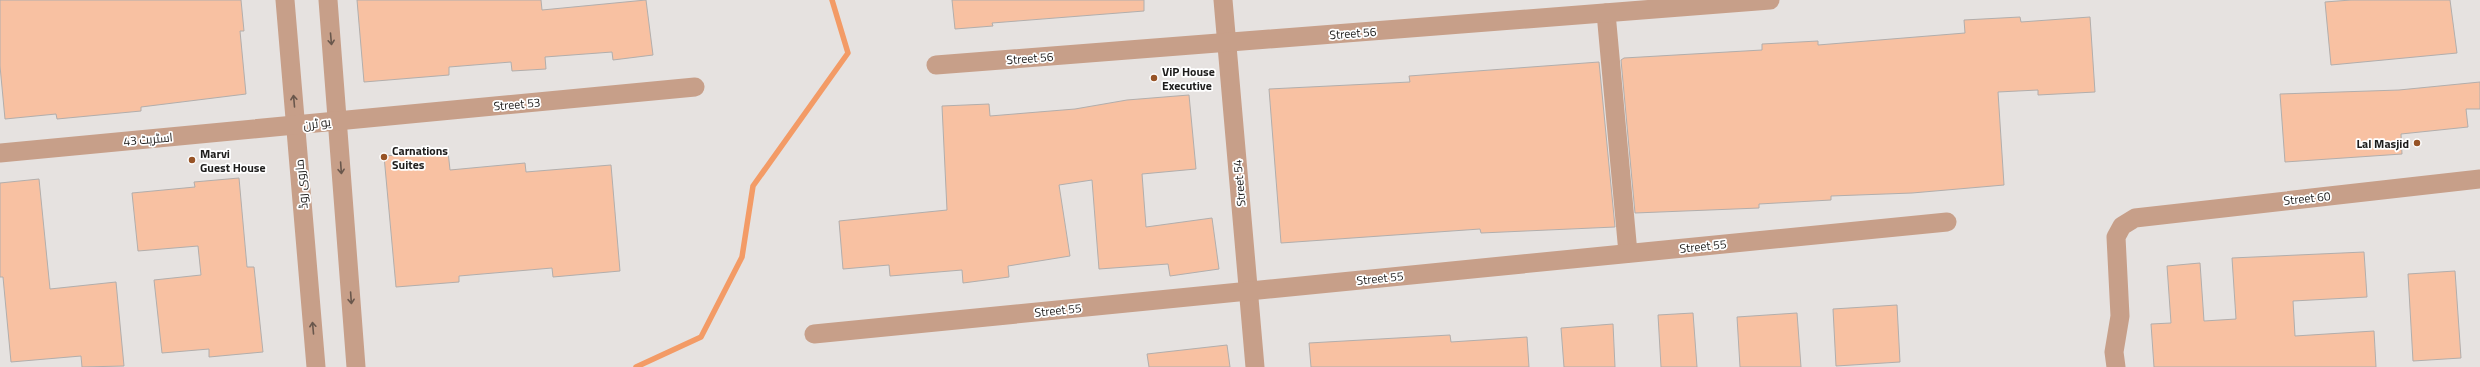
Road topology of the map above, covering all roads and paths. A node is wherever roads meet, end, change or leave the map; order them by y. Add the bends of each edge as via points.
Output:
1 (285, 0) edge
2 (328, 0) edge
3 (1223, 0) edge
4 (1770, 0) edge
5 (1606, 13) junction
6 (1226, 42) junction
7 (936, 65) dead end
8 (695, 87) dead end
9 (338, 120) junction
10 (296, 125) junction
11 (0, 153) edge
12 (2480, 179) edge
13 (1947, 222) dead end
14 (1628, 254) junction
15 (1248, 291) junction
16 (814, 334) dead end
17 (316, 367) edge
18 (356, 367) edge
19 (1255, 367) edge
20 (2116, 367) edge

10 -> 1 street, ماروی روڈ
2 -> 9 street
3 - 6 street, Street 54
4 - 5 street, Street 56
5 - 6 street, Street 56
5 - 14 street
6 - 7 street, Street 56
6 - 15 street, Street 54
8 - 9 street, Street 53
9 - 10 street, یو ٹرن
9 -> 18 street
10 - 11 street, اسٹریٹ 43
17 -> 10 street, ماروی روڈ
12 - 20 street, Street 60 via 2135,218 2122,226 2116,237 2120,316 2114,352
13 - 14 street, Street 55
14 - 15 street, Street 55
15 - 16 street, Street 55
15 - 19 street, Street 54

